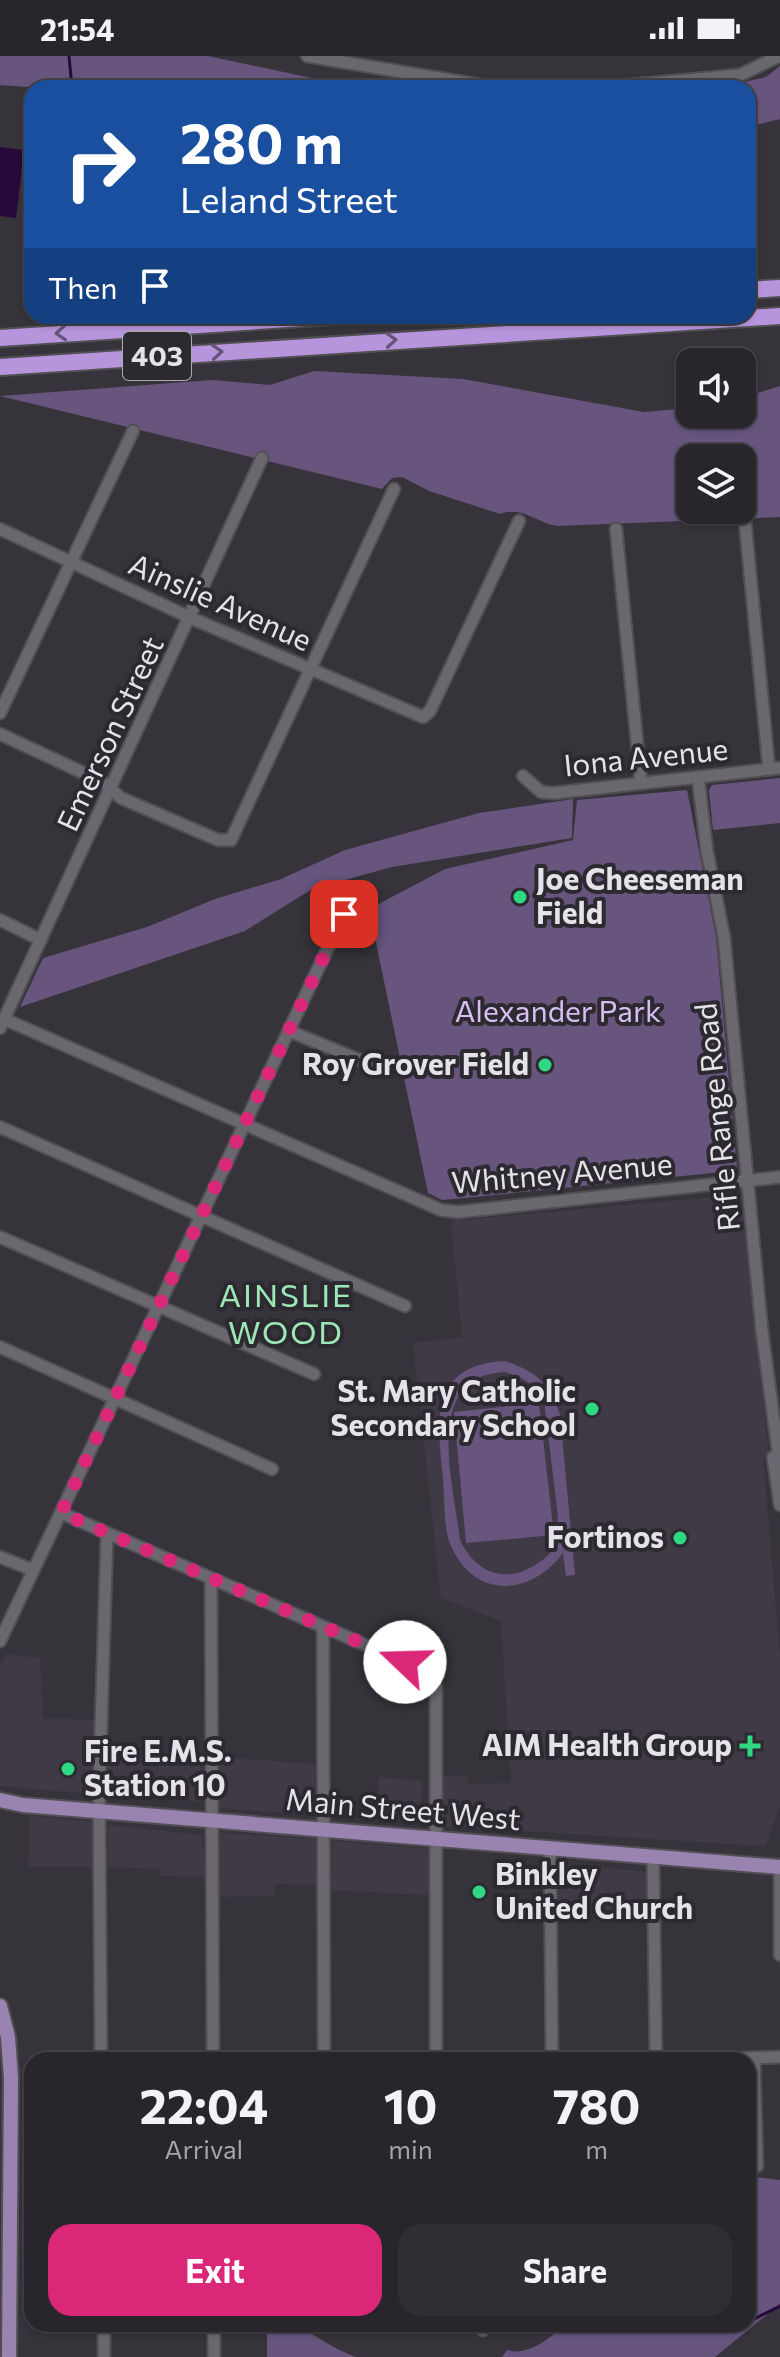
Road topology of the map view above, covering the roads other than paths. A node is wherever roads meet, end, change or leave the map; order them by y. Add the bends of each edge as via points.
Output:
1 (307, 56) edge
2 (779, 56) edge
3 (450, 80) edge
4 (686, 80) edge
5 (780, 288) edge
6 (756, 290) edge
7 (780, 316) edge
8 (756, 318) edge
9 (213, 324) edge
10 (658, 324) edge
11 (0, 338) edge
12 (0, 367) edge
13 (133, 431) dead end
14 (262, 458) dead end
15 (394, 489) dead end
16 (519, 521) dead end
17 (745, 524) edge
18 (0, 529) edge
19 (616, 529) dead end
20 (71, 563) junction
21 (191, 618) junction
22 (311, 669) junction
23 (0, 713) edge
24 (0, 734) edge
25 (775, 768) edge
26 (523, 776) dead end
27 (698, 777) junction
28 (641, 783) junction
29 (111, 790) junction
30 (344, 914) dead end
31 (0, 920) edge
32 (41, 940) junction
33 (2, 1023) edge
34 (289, 1031) junction
35 (384, 1070) dead end
36 (245, 1125) junction
37 (0, 1127) edge
38 (780, 1177) edge
39 (748, 1181) junction
40 (202, 1216) junction
41 (0, 1237) edge
42 (405, 1306) dead end
43 (159, 1307) junction
44 (0, 1347) edge
45 (314, 1374) dead end
46 (115, 1398) junction
47 (776, 1453) junction
48 (780, 1466) edge
49 (272, 1469) dead end
50 (779, 1480) edge
51 (780, 1505) edge
52 (61, 1513) junction
53 (107, 1534) junction
54 (0, 1557) edge
55 (33, 1570) junction
56 (211, 1579) junction
57 (323, 1629) junction
58 (0, 1641) edge
59 (0, 1800) edge
60 (23, 1805) junction
61 (0, 1810) edge
62 (99, 1812) junction
63 (211, 1821) junction
64 (324, 1830) junction
65 (436, 1839) junction
66 (550, 1848) junction
67 (653, 1856) junction
68 (780, 1866) edge
69 (780, 1955) edge
70 (0, 2006) edge
71 (101, 2052) edge
72 (213, 2052) edge
73 (324, 2052) edge
74 (436, 2052) edge
75 (552, 2052) edge
76 (656, 2052) edge
77 (780, 2057) edge
78 (756, 2058) edge
79 (756, 2130) edge
80 (757, 2166) dead end
81 (104, 2332) edge
82 (214, 2332) edge
83 (12, 2357) edge
84 (104, 2357) edge
85 (214, 2357) edge

1 - 3 street
2 - 4 street via 740,75
5 - 6 highway
8 -> 7 highway, 403
9 -> 11 highway, 403
12 -> 10 highway, 403
13 - 20 street
14 - 21 street, Emerson Street
15 - 22 street
16 - 22 street, Ainslie Avenue via 423,717
17 - 25 street
18 - 20 street, Ainslie Avenue
19 - 28 street
20 - 21 street, Ainslie Avenue
20 - 23 street
21 - 22 street, Ainslie Avenue
21 - 29 street, Emerson Street
22 - 29 street via 231,840 218,840
24 - 29 street
25 - 27 street, Iona Avenue
26 - 28 street, Iona Avenue via 541,792 554,793
27 - 28 street, Iona Avenue
27 - 39 street, Rifle Range Road via 724,937
29 - 32 street, Emerson Street
30 - 34 street
31 - 32 street
32 - 33 street, Emerson Street
33 - 36 street, Whitney Avenue
34 - 35 street
34 - 36 street
36 - 39 street, Whitney Avenue via 441,1210 458,1212
36 - 40 street
37 - 40 street
38 - 39 street, Whitney Avenue
39 - 47 street, Rifle Range Road
40 - 42 street
40 - 43 street
41 - 43 street
43 - 45 street
43 - 46 street
44 - 46 street
46 - 49 street
46 - 52 street
47 - 48 street, Rifle Range Road
47 - 50 street, Rifle Range Road via 772,1457
50 - 51 street, Rifle Range Road
52 - 53 street
52 - 55 street
53 - 56 street
53 - 62 street
54 - 55 street
55 - 58 street
56 - 57 street
56 - 63 street
57 - 64 street
57 - 65 street via 430,1673 436,1687
59 - 60 main road, Main Street West
60 - 61 main road, Main Street West
60 - 62 main road, Main Street West
62 - 63 main road, Main Street West
62 - 71 street
63 - 64 main road, Main Street West
63 - 72 street
64 - 65 main road, Main Street West
64 - 73 street
65 - 66 main road, Main Street West
65 - 74 street
66 - 67 main road, Main Street West
66 - 75 street
67 - 68 main road, Main Street West
67 - 76 street
68 - 69 street
70 - 83 main road via 11,2078
77 - 78 street
79 - 80 street
81 - 84 street
82 - 85 street

